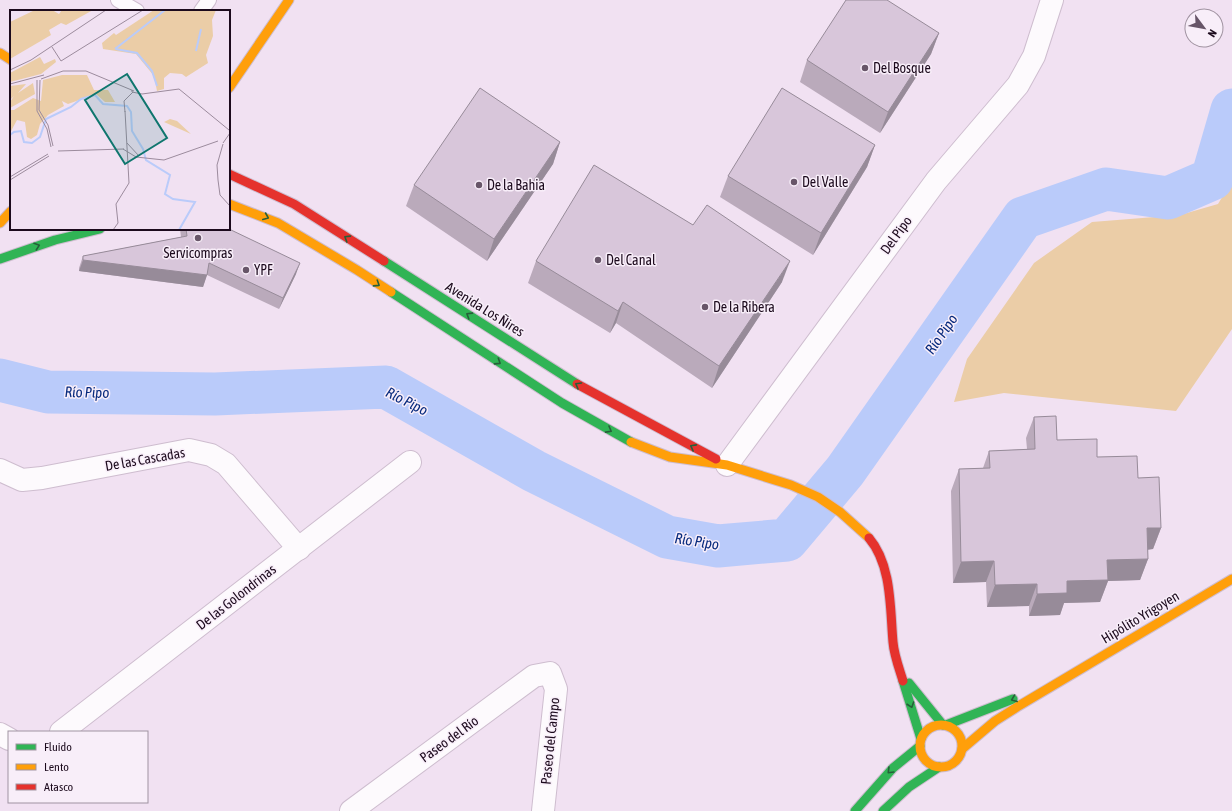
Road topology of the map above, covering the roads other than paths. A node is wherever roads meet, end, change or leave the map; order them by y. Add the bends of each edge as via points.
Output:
1 (118, 0) edge
2 (209, 0) edge
3 (288, 0) edge
4 (1052, 0) edge
5 (136, 8) edge
6 (202, 10) edge
7 (0, 54) edge
8 (10, 59) edge
9 (230, 87) edge
10 (230, 174) edge
11 (230, 204) edge
12 (10, 212) edge
13 (0, 223) edge
14 (92, 230) edge
15 (370, 252) junction
16 (0, 259) edge
17 (357, 270) junction
18 (410, 462) dead end
19 (727, 465) junction
20 (0, 470) edge
21 (299, 549) junction
22 (1232, 579) edge
23 (900, 671) junction
24 (550, 673) joint
25 (1063, 679) junction
26 (944, 725) junction
27 (62, 731) edge
28 (920, 742) junction
29 (962, 749) junction
30 (939, 767) junction
31 (351, 811) edge
32 (543, 811) edge
33 (855, 811) edge
34 (883, 811) edge

1 - 5 lane
2 - 6 lane
3 - 9 street
4 - 19 street, Del Pipo via 1034,56 1018,86 936,181
7 - 8 street
15 -> 10 street, Avenida Los Ñires via 294,204
11 -> 17 street, Avenida Los Ñires via 278,223
12 - 13 street
16 -> 14 street
15 - 17 street
19 -> 15 street, Avenida Los Ñires via 576,384
17 -> 19 street, Avenida Los Ñires via 562,403 632,442 670,458
18 - 21 street, De las Golondrinas
19 - 23 street, Avenida Los Ñires via 791,485 818,497 870,538 879,553 886,574 890,593 893,643
20 - 21 street, De las Cascadas via 22,480 189,450 211,455 226,464
21 - 27 street, De las Golondrinas
22 - 25 street, Hipólito Yrigoyen
23 - 26 street
23 -> 28 street via 918,725
24 - 31 street, Paseo del Río via 534,676
24 - 32 street, Paseo del Campo via 556,689
25 -> 26 street, Hipólito Yrigoyen
25 - 29 street, Hipólito Yrigoyen via 1001,718
26 - 28 street, Hipólito Yrigoyen via 931,727
26 - 29 street via 958,734
28 - 30 street via 921,754 932,765
28 -> 33 street, Hipólito Yrigoyen via 887,773
29 - 30 street, Hipólito Yrigoyen via 954,762
30 - 34 street, Hipólito Yrigoyen via 909,788

